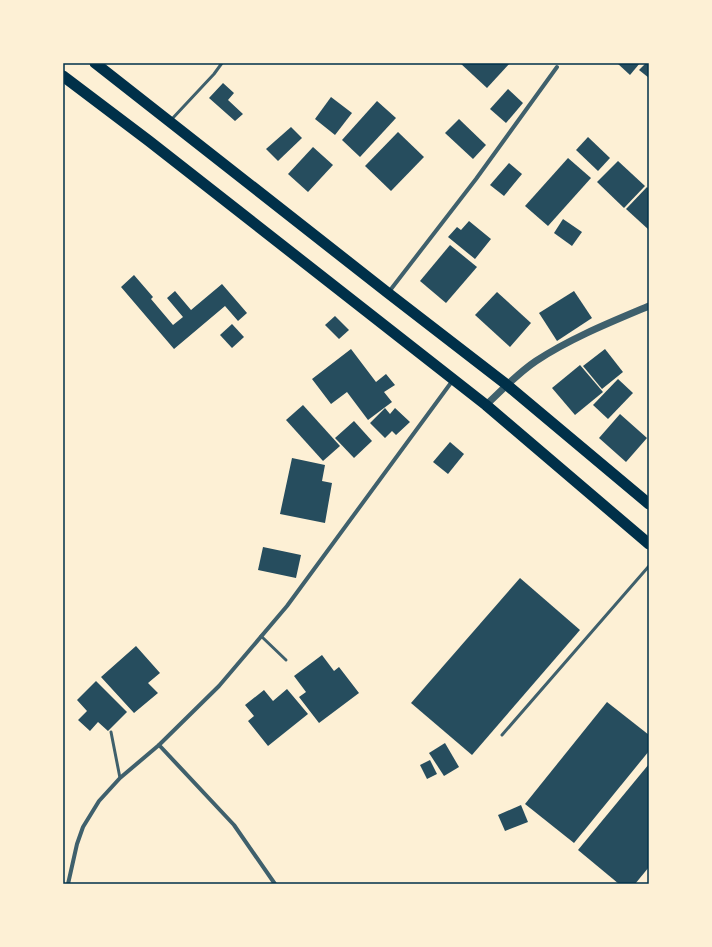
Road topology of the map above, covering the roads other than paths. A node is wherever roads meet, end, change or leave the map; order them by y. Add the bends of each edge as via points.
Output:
1 (95, 63) edge
2 (222, 63) edge
3 (557, 67) dead end
4 (63, 76) edge
5 (169, 121) junction
6 (388, 293) junction
7 (649, 306) edge
8 (453, 380) junction
9 (507, 385) junction
10 (486, 405) junction
11 (649, 504) edge
12 (649, 544) edge
13 (649, 566) edge
14 (261, 636) junction
15 (286, 660) dead end
16 (111, 732) dead end
17 (502, 735) dead end
18 (159, 745) junction
19 (120, 778) junction
20 (68, 884) edge
21 (275, 884) edge

1 - 5 highway
2 - 5 lane
3 - 6 street via 476,179
4 - 8 highway
5 - 6 highway
6 - 9 highway
7 - 9 street via 547,354
8 - 10 highway
8 - 14 street via 358,507 309,578
9 - 10 street
9 - 11 highway
10 - 12 highway
13 - 17 lane
14 - 15 lane
14 - 18 street via 219,686
16 - 19 lane
18 - 19 street
18 - 21 street via 234,825
19 - 20 street via 99,801 83,827

